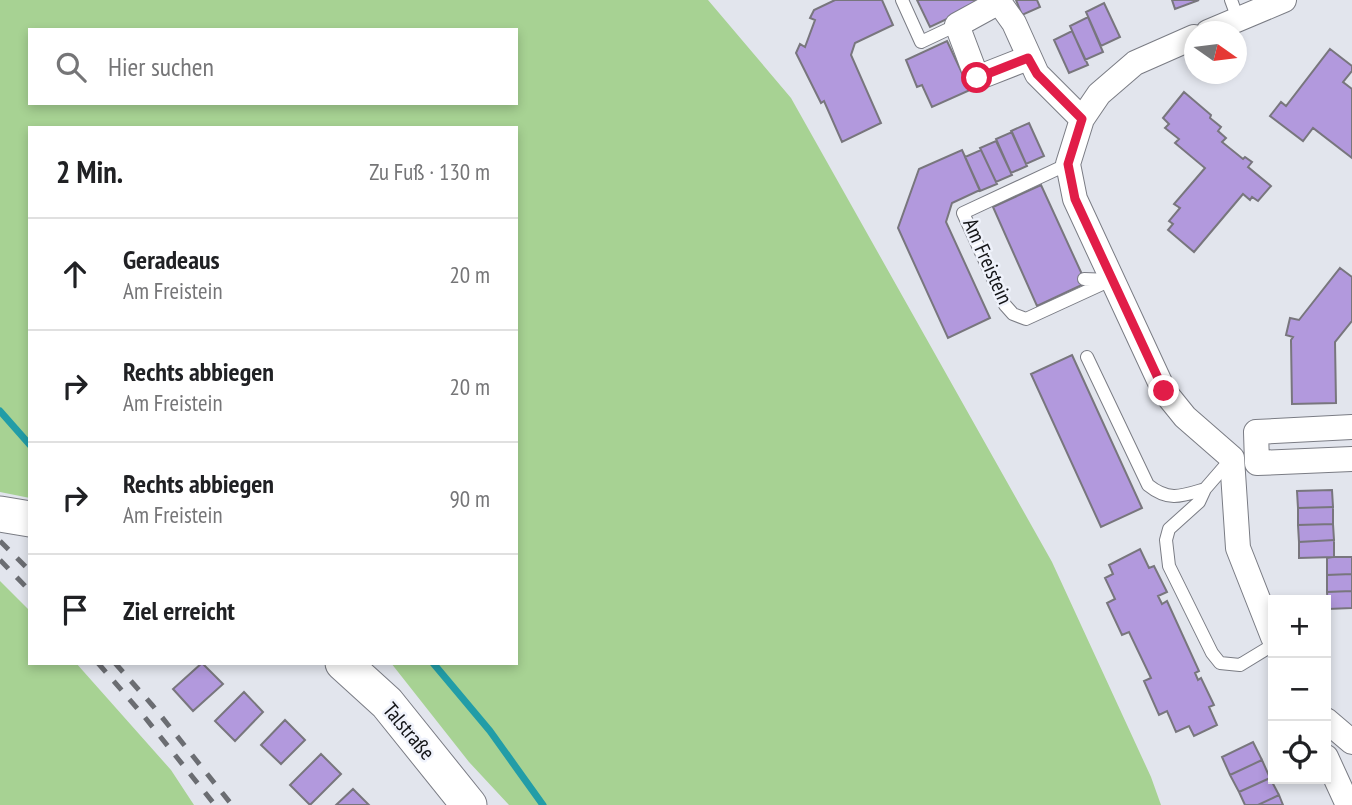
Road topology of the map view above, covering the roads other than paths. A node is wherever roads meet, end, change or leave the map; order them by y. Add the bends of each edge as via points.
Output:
1 (902, 0) edge
2 (1284, 0) edge
3 (1234, 9) edge
4 (955, 21) junction
5 (1220, 21) edge
6 (1184, 42) edge
7 (1028, 58) junction
8 (1082, 119) junction
9 (1068, 164) junction
10 (1084, 279) dead end
11 (1111, 280) junction
12 (1087, 357) dead end
13 (1352, 427) edge
14 (1256, 452) junction
15 (1232, 458) junction
16 (1352, 459) edge
17 (1205, 489) junction
18 (0, 514) edge
19 (28, 519) edge
20 (1268, 624) edge
21 (1268, 648) edge
22 (345, 665) edge
23 (1327, 721) edge
24 (1352, 742) edge
25 (1331, 768) edge
26 (469, 805) edge
27 (1348, 805) edge

1 - 4 lane via 921,42
2 - 3 street
3 - 5 street
4 - 7 street via 999,2 1014,23
4 - 7 street via 977,78
6 - 8 street via 1135,63 1099,94
7 - 8 street via 1037,74
8 - 9 street
9 - 11 street via 1075,199
9 - 11 lane, Am Freistein via 963,213 1004,305 1013,314 1026,319
10 - 11 lane
11 - 15 street via 1164,391 1185,417
12 - 17 lane via 1148,485 1170,496
13 - 14 street via 1256,432
14 - 15 street
14 - 16 street via 1257,463
15 - 17 lane
15 - 20 street via 1238,548
17 - 21 lane via 1199,502 1169,529 1169,566 1220,663 1240,665
18 - 19 main road
22 - 26 main road, Talstraße via 387,704
23 - 24 street
25 - 27 street

